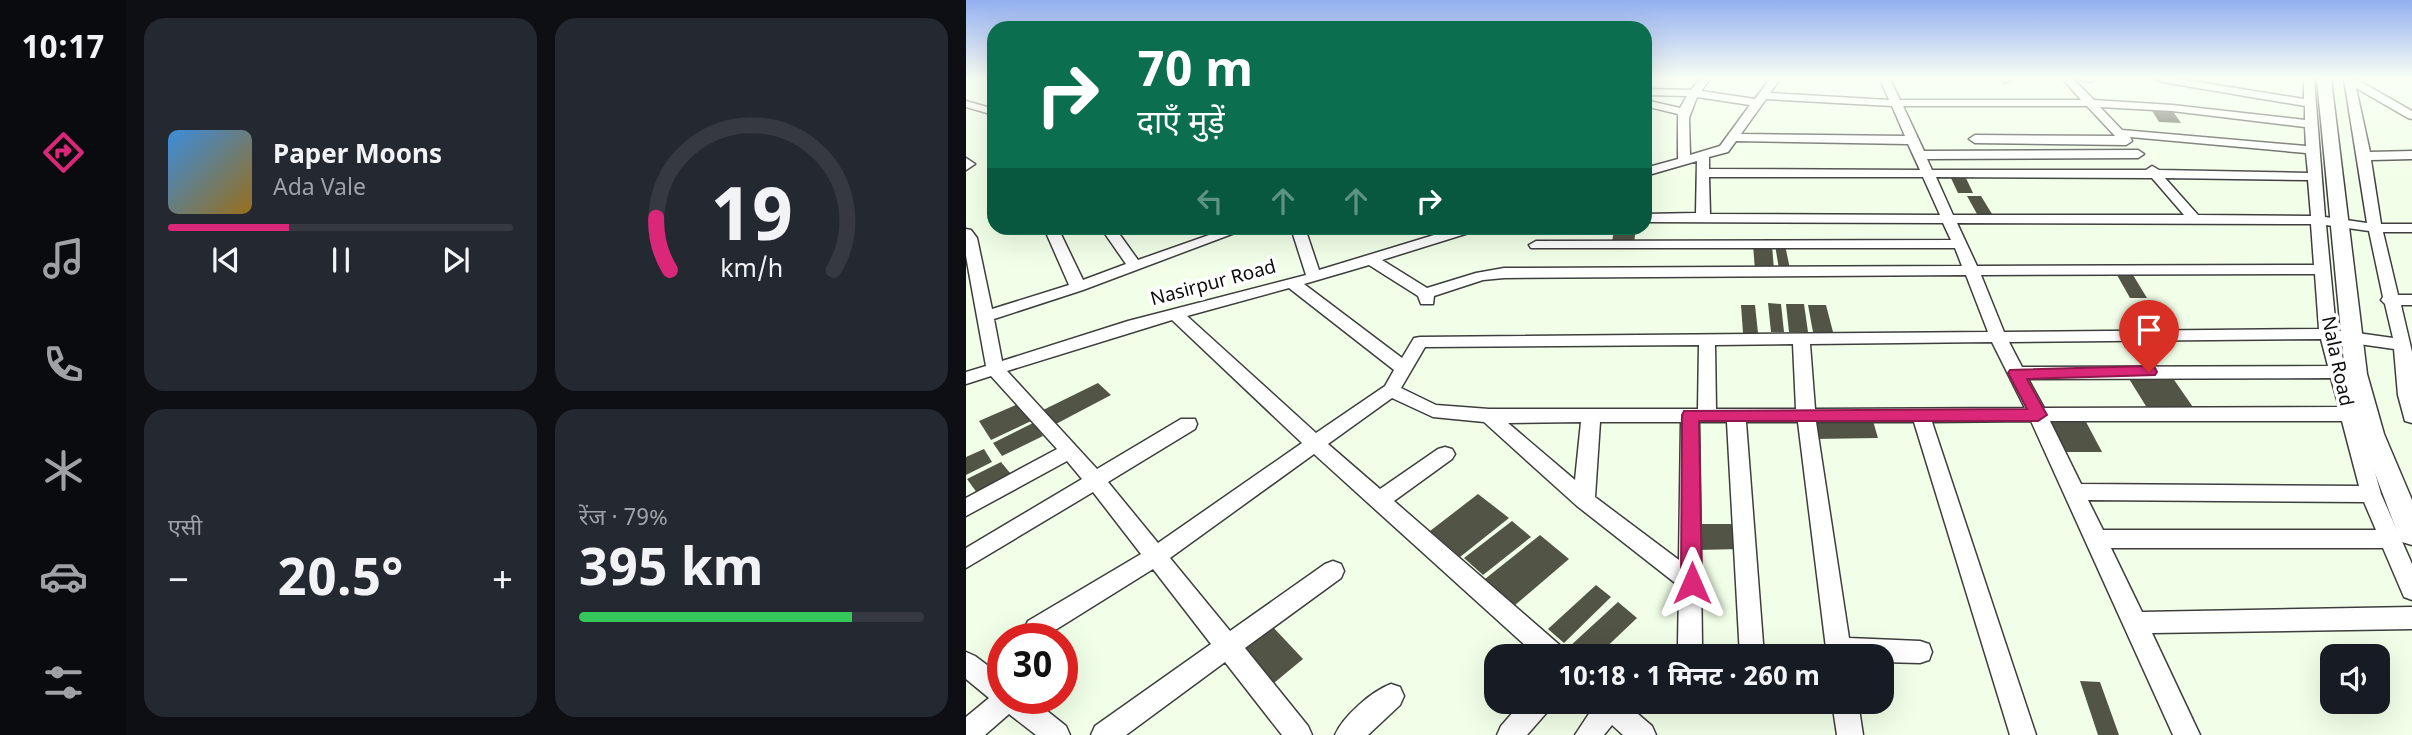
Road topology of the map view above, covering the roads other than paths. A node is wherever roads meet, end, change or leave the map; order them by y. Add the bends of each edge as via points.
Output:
1 (1682, 113) edge
2 (1751, 113) edge
3 (1899, 113) edge
4 (2100, 113) edge
5 (2214, 113) edge
6 (2310, 113) edge
7 (2328, 113) edge
8 (2358, 113) edge
9 (2311, 124) junction
10 (1735, 137) junction
11 (2122, 137) junction
12 (1975, 139) dead end
13 (1915, 147) junction
14 (2312, 150) junction
15 (2138, 154) junction
16 (2389, 155) junction
17 (2412, 155) edge
18 (2365, 156) junction
19 (1703, 157) junction
20 (1684, 162) junction
21 (1652, 170) edge
22 (2412, 171) edge
23 (1704, 173) junction
24 (2155, 173) junction
25 (1927, 174) junction
26 (2314, 177) junction
27 (1705, 217) junction
28 (1652, 218) edge
29 (1948, 220) junction
30 (2195, 220) junction
31 (2319, 220) junction
32 (2342, 224) junction
33 (2375, 228) junction
34 (2411, 229) edge
35 (966, 233) edge
36 (1054, 235) edge
37 (1113, 235) edge
38 (1203, 235) edge
39 (1300, 235) edge
40 (1448, 235) edge
41 (1959, 244) junction
42 (1536, 245) dead end
43 (1370, 260) junction
44 (1135, 266) junction
45 (2324, 269) junction
46 (1973, 272) junction
47 (1314, 277) junction
48 (1292, 283) junction
49 (1078, 287) junction
50 (2389, 300) junction
51 (2412, 300) edge
52 (1175, 314) junction
53 (985, 316) junction
54 (2328, 334) junction
55 (2404, 336) edge
56 (1998, 337) junction
57 (2352, 338) junction
58 (1707, 340) junction
59 (1801, 340) junction
60 (995, 369) junction
61 (1404, 369) junction
62 (2337, 372) junction
63 (2016, 373) junction
64 (966, 378) edge
65 (1391, 390) junction
66 (2411, 410) edge
67 (2349, 414) junction
68 (1591, 415) junction
69 (1699, 415) junction
70 (1736, 415) junction
71 (1806, 415) junction
72 (1921, 415) junction
73 (2038, 415) junction
74 (1489, 416) junction
75 (1188, 424) dead end
76 (1315, 444) junction
77 (1070, 451) junction
78 (1445, 454) dead end
79 (1094, 480) junction
80 (2074, 492) junction
81 (2371, 494) junction
82 (1584, 500) junction
83 (1379, 501) junction
84 (966, 508) edge
85 (2412, 534) edge
86 (2095, 538) junction
87 (2388, 539) junction
88 (1156, 556) junction
89 (966, 559) edge
90 (1333, 571) dead end
91 (1692, 583) junction
92 (2412, 590) edge
93 (2412, 618) edge
94 (1046, 623) edge
95 (2134, 623) junction
96 (1540, 644) edge
97 (1690, 644) dead end
98 (1751, 644) edge
99 (1837, 644) edge
100 (1229, 648) junction
101 (1894, 652) edge
102 (1920, 652) dead end
103 (966, 664) edge
104 (987, 680) edge
105 (1391, 695) dead end
106 (990, 714) edge
107 (1030, 714) edge
108 (1528, 714) edge
109 (1602, 714) edge
110 (1619, 714) edge
111 (1847, 714) edge
112 (966, 734) edge
113 (1057, 735) edge
114 (1104, 735) edge
115 (1299, 735) edge
116 (1348, 735) edge
117 (1510, 735) edge
118 (1588, 735) edge
119 (1643, 735) edge
120 (1850, 735) edge
121 (2023, 735) edge
122 (2187, 735) edge

1 - 20 street
2 - 10 street
3 - 13 street
4 - 11 street
5 - 9 street
6 - 9 street, Nala Road
7 - 32 street
8 - 18 street
9 - 14 street, Nala Road
10 - 13 street
10 - 19 street via 1724,149
11 - 12 street
11 - 14 street
11 - 15 street
13 - 15 street
13 - 25 street
14 - 26 street, Nala Road
15 - 24 street
16 - 17 street
16 - 18 street
16 - 22 street
18 - 33 street
19 - 20 street
19 - 23 street
20 - 21 street
23 - 25 street
23 - 27 street
24 - 25 street
24 - 26 street
24 - 30 street
25 - 29 street
26 - 31 street, Nala Road
27 - 28 street
27 - 29 street
29 - 30 street
29 - 41 street
30 - 31 street
31 - 32 street
31 - 45 street, Nala Road
32 - 33 street
32 - 57 street
33 - 34 street
33 - 50 street
35 - 53 street
36 - 49 street
37 - 44 street
38 - 44 street
39 - 47 street
40 - 43 street, Nasirpur Road
41 - 42 street
41 - 46 street
43 - 46 street via 1426,298 1481,276 1504,273
43 - 47 street, Nasirpur Road
44 - 49 street
45 - 46 street
45 - 54 street, Nala Road
46 - 56 street
47 - 48 street, Nasirpur Road
48 - 52 street, Nasirpur Road
48 - 61 street
49 - 53 street
50 - 51 street
50 - 55 street
52 - 60 street, Nasirpur Road
52 - 76 street
53 - 60 street
54 - 56 street
54 - 57 street
54 - 62 street, Nala Road
55 - 57 street
55 - 66 street
56 - 59 street
56 - 63 street
57 - 85 street via 2372,434
58 - 59 street
58 - 61 street via 1420,342
58 - 69 street
59 - 71 street
60 - 64 street, Nasirpur Road
60 - 77 street
61 - 65 street
62 - 63 street
62 - 67 street, Nala Road
63 - 73 street
65 - 74 street via 1433,411
65 - 76 street
67 - 73 street
67 - 81 street, Nala Road
68 - 69 street
68 - 74 street
68 - 82 street
69 - 70 street
69 - 91 street
70 - 71 street
70 - 98 street
71 - 72 street
71 - 99 street
72 - 73 street
72 - 121 street
73 - 80 street
74 - 82 street
75 - 79 street
76 - 83 street
76 - 88 street
77 - 79 street
77 - 84 street
78 - 83 street
79 - 88 street
79 - 89 street
80 - 81 street
80 - 86 street
81 - 87 street, Nala Road
82 - 91 street
83 - 96 street
86 - 87 street
86 - 95 street
87 - 92 street, Nala Road
88 - 94 street
88 - 100 street
90 - 100 street
91 - 97 street
93 - 95 street
95 - 122 street
100 - 114 street
100 - 115 street
101 - 102 street
103 - 104 street
105 - 116 street
106 - 112 street
107 - 113 street
108 - 117 street
109 - 118 street
110 - 119 street
111 - 120 street

